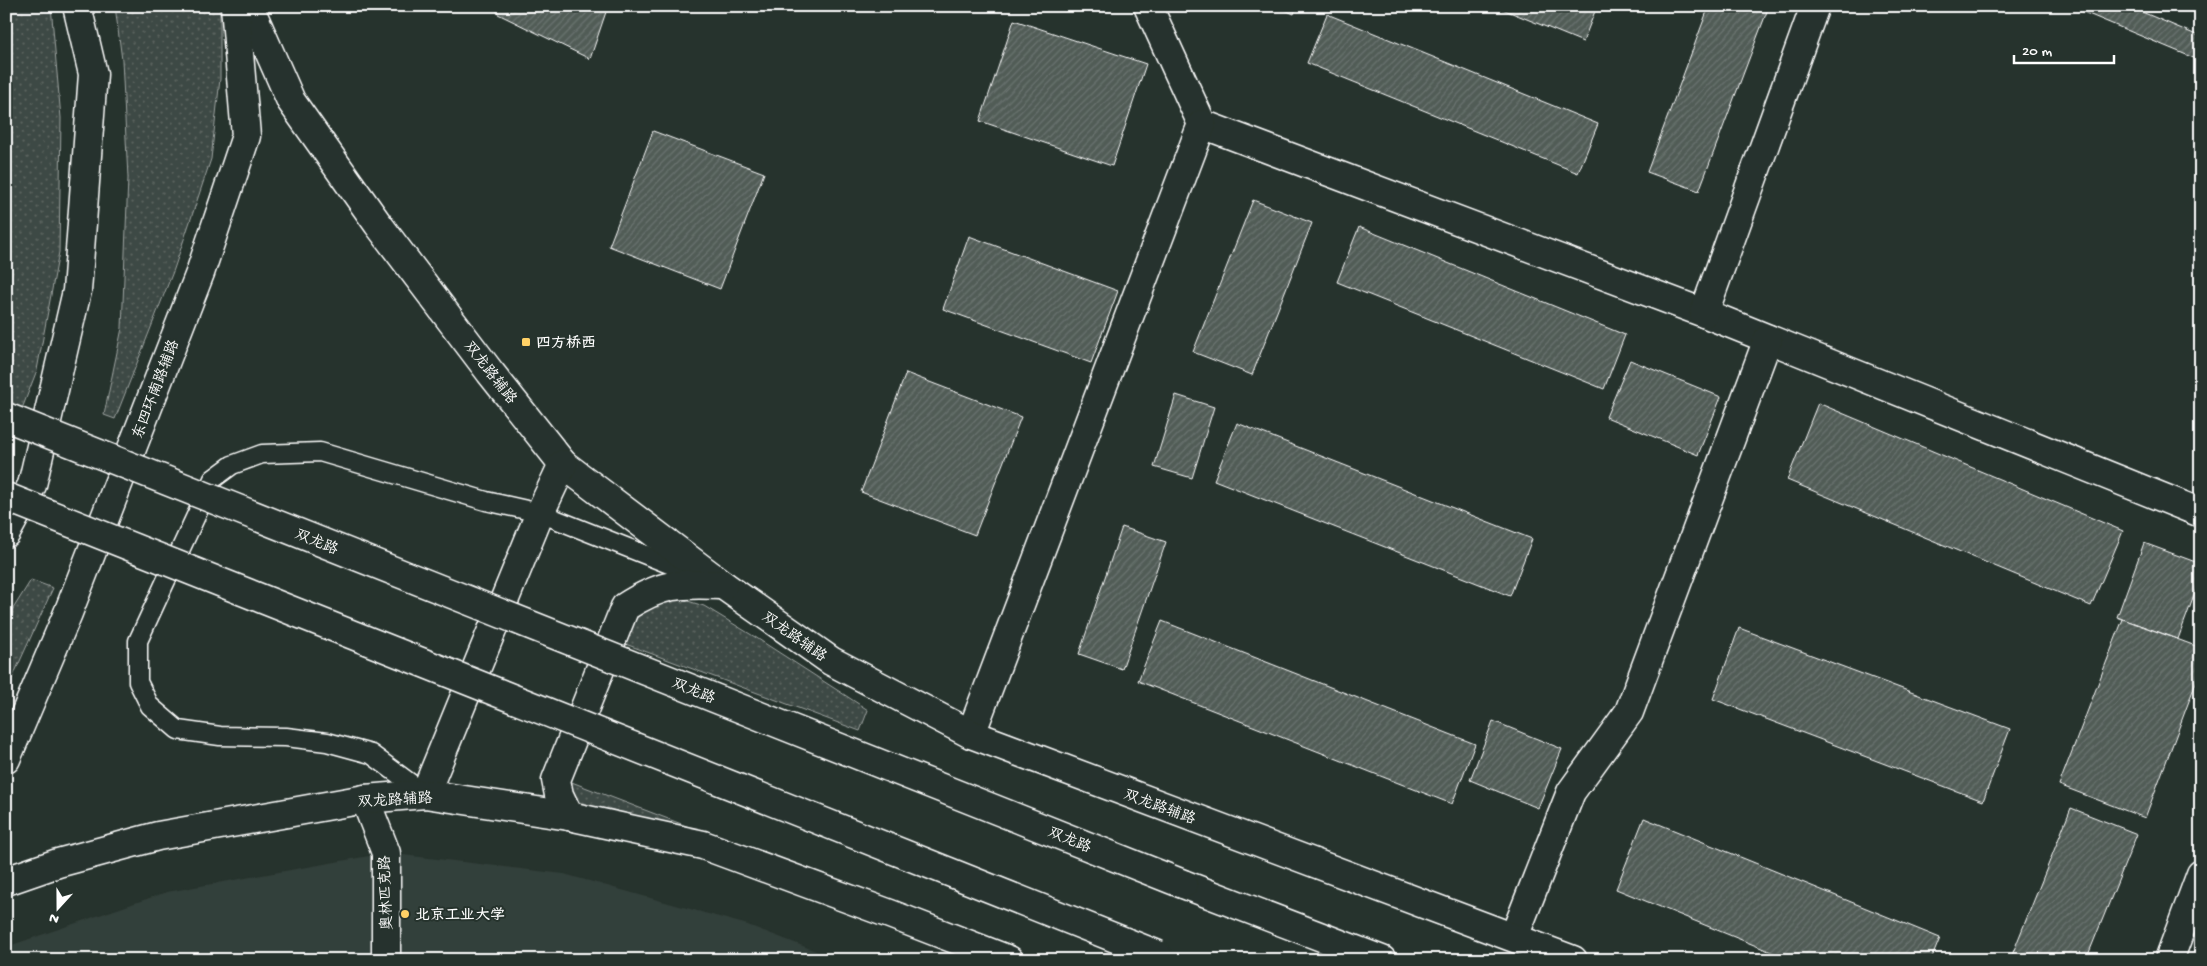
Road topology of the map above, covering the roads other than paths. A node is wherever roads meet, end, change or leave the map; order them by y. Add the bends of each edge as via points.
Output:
1 (77, 6) edge
2 (235, 6) edge
3 (249, 6) edge
4 (1148, 6) edge
5 (1815, 6) edge
6 (1202, 124) junction
7 (1704, 314) junction
8 (1768, 339) junction
9 (6, 417) edge
10 (563, 464) junction
11 (6, 497) edge
12 (540, 513) junction
13 (2201, 513) edge
14 (6, 533) edge
15 (723, 585) junction
16 (971, 734) junction
17 (6, 759) edge
18 (425, 794) junction
19 (365, 799) junction
20 (569, 816) junction
21 (2201, 874) edge
22 (6, 881) edge
23 (1514, 937) junction
24 (1164, 958) edge
25 (386, 960) edge
26 (1009, 960) edge
27 (1382, 960) edge
28 (1573, 960) edge
29 (2169, 960) edge

1 - 14 main road via 93,74 77,291 32,485
2 - 17 main road, 东四环南路辅路 via 246,136 200,273 68,612
3 - 10 main road, 双龙路辅路 via 291,101 378,224
4 - 6 main road
5 - 7 main road
6 - 7 main road
6 - 16 main road
7 - 8 main road
8 - 13 main road
8 - 23 main road via 1629,712 1571,792
9 - 27 main road, 双龙路, bridge
10 - 12 main road
10 - 15 main road, 双龙路辅路
11 - 24 main road, bridge
12 - 15 lane
12 - 18 main road
12 - 18 lane via 320,452 262,454 232,465 212,479 138,641 138,682 150,706 178,730 220,736 286,737 328,742 371,754
15 - 16 main road, 双龙路辅路 via 831,661
15 - 20 main road via 669,585 646,593 625,607 556,780
16 - 23 main road, 双龙路辅路
18 - 19 main road, 双龙路辅路
18 - 20 main road, 双龙路辅路
19 - 22 main road, 双龙路辅路 via 158,836
19 - 25 main road, 奥林匹克路 via 386,854
20 - 26 main road, 双龙路辅路 via 703,845
21 - 29 main road
23 - 28 main road, 双龙路辅路

